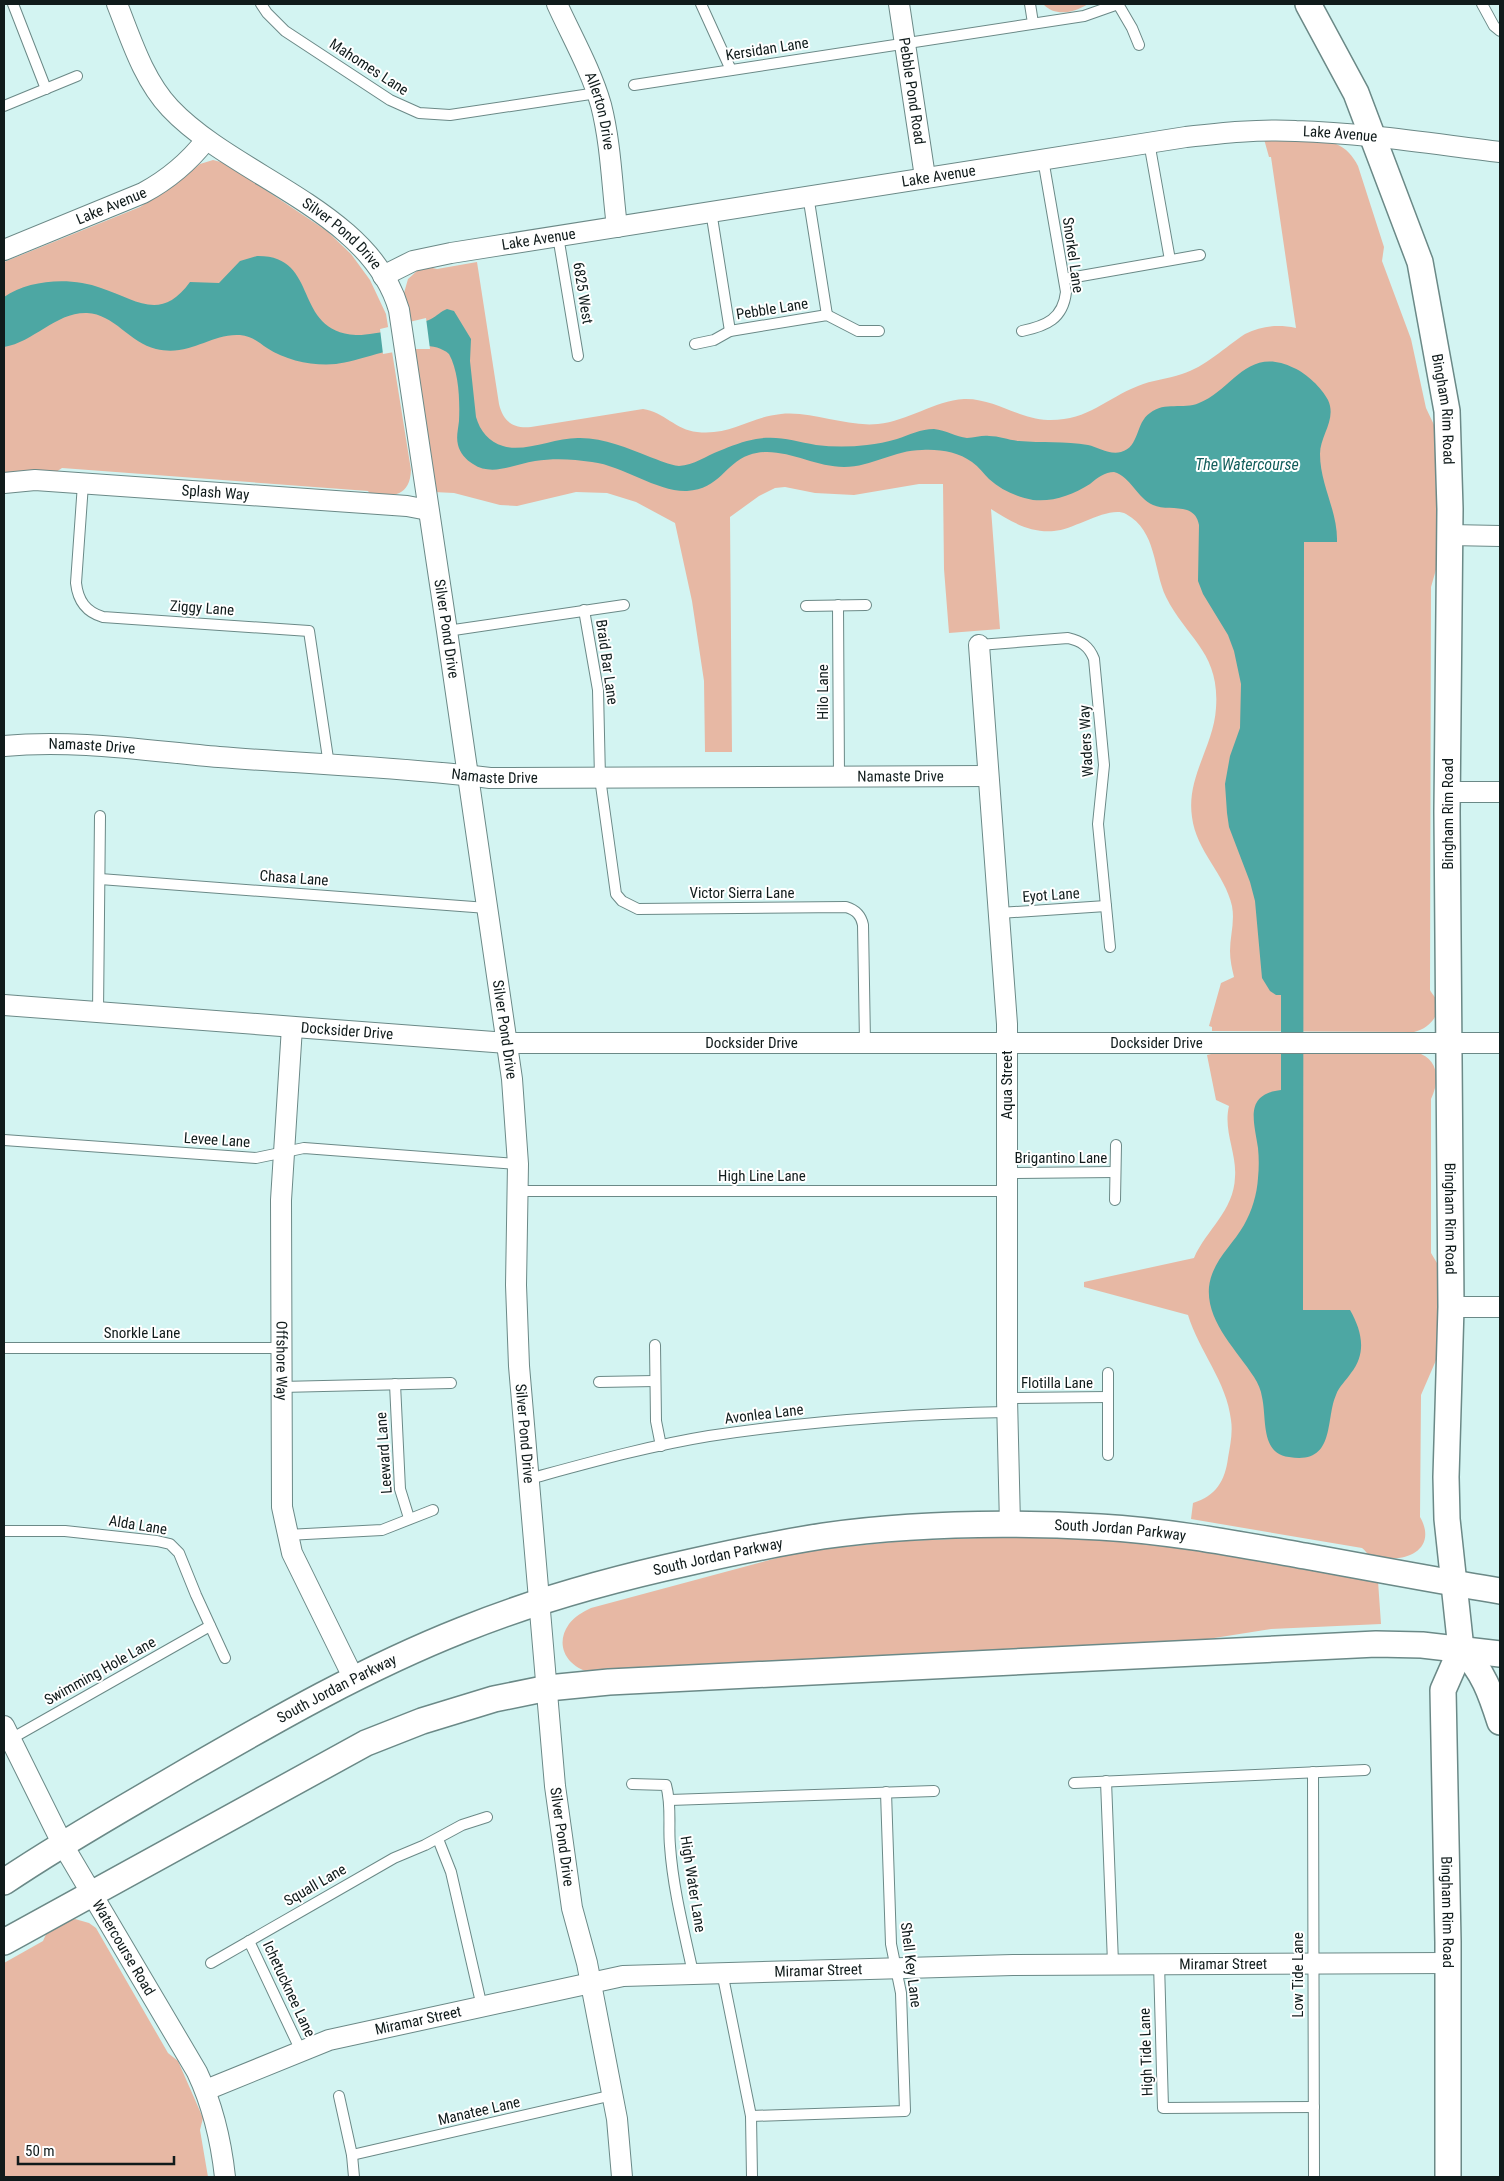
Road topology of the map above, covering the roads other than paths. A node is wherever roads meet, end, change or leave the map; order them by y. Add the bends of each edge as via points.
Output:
1 (13, 4) edge
2 (116, 4) edge
3 (261, 4) edge
4 (556, 4) edge
5 (701, 4) edge
6 (899, 4) edge
7 (1030, 4) edge
8 (1118, 4) edge
9 (1308, 4) edge
10 (1482, 4) edge
11 (1033, 24) junction
12 (1500, 31) edge
13 (905, 43) junction
14 (1139, 45) dead end
15 (731, 70) junction
16 (77, 76) dead end
17 (634, 85) dead end
18 (46, 89) junction
19 (597, 93) junction
20 (4, 106) edge
21 (1372, 137) junction
22 (206, 140) junction
23 (1149, 142) junction
24 (1500, 152) edge
25 (1043, 159) junction
26 (925, 177) junction
27 (808, 195) junction
28 (711, 211) junction
29 (617, 227) junction
30 (558, 236) junction
31 (4, 250) edge
32 (1200, 255) dead end
33 (1170, 260) junction
34 (383, 276) junction
35 (1064, 279) junction
36 (827, 315) junction
37 (730, 331) junction
38 (879, 331) dead end
39 (1022, 331) dead end
40 (695, 344) dead end
41 (578, 356) dead end
42 (4, 483) edge
43 (83, 484) junction
44 (428, 510) junction
45 (1450, 535) junction
46 (1500, 536) edge
47 (624, 605) dead end
48 (866, 605) dead end
49 (806, 606) dead end
50 (838, 606) junction
51 (584, 610) junction
52 (447, 631) junction
53 (979, 645) joint
54 (4, 746) edge
55 (329, 765) junction
56 (468, 776) junction
57 (988, 776) junction
58 (600, 778) junction
59 (839, 778) junction
60 (1447, 792) junction
61 (1500, 792) edge
62 (100, 816) dead end
63 (100, 879) junction
64 (1106, 906) junction
65 (487, 908) junction
66 (999, 913) junction
67 (1110, 947) dead end
68 (4, 1005) edge
69 (98, 1012) junction
70 (292, 1027) junction
71 (866, 1042) junction
72 (507, 1043) junction
73 (1007, 1043) junction
74 (1450, 1043) junction
75 (1500, 1043) edge
76 (4, 1140) edge
77 (1116, 1145) dead end
78 (284, 1152) junction
79 (518, 1164) junction
80 (1115, 1172) junction
81 (1008, 1182) junction
82 (518, 1191) junction
83 (1115, 1200) dead end
84 (1451, 1307) junction
85 (1500, 1307) edge
86 (655, 1345) dead end
87 (4, 1348) edge
88 (280, 1348) junction
89 (1108, 1373) dead end
90 (655, 1381) junction
91 (599, 1382) dead end
92 (451, 1383) dead end
93 (395, 1384) junction
94 (281, 1386) junction
95 (1108, 1397) junction
96 (1007, 1405) junction
97 (661, 1446) junction
98 (1108, 1455) dead end
99 (528, 1479) junction
100 (433, 1510) dead end
101 (409, 1518) junction
102 (1010, 1525) junction
103 (4, 1531) edge
104 (287, 1535) junction
105 (1454, 1583) junction
106 (1500, 1591) edge
107 (540, 1603) junction
108 (210, 1626) junction
109 (1461, 1649) junction
110 (1500, 1654) edge
111 (225, 1658) dead end
112 (354, 1679) junction
113 (548, 1688) junction
114 (1500, 1722) edge
115 (6, 1736) edge
116 (1365, 1770) dead end
117 (1313, 1772) junction
118 (1106, 1781) junction
119 (1074, 1783) dead end
120 (632, 1784) dead end
121 (934, 1791) dead end
122 (886, 1792) junction
123 (670, 1800) junction
124 (487, 1817) dead end
125 (438, 1839) junction
126 (63, 1845) junction
127 (4, 1882) edge
128 (92, 1894) junction
129 (250, 1941) junction
130 (4, 1942) edge
131 (211, 1963) dead end
132 (1113, 1963) junction
133 (1159, 1963) junction
134 (1314, 1963) junction
135 (1448, 1963) junction
136 (895, 1968) junction
137 (722, 1972) junction
138 (693, 1973) junction
139 (590, 1982) junction
140 (482, 2007) junction
141 (301, 2051) junction
142 (206, 2090) junction
143 (612, 2095) junction
144 (339, 2096) dead end
145 (1314, 2107) junction
146 (751, 2116) junction
147 (352, 2155) junction
148 (225, 2177) edge
149 (354, 2177) edge
150 (622, 2177) edge
151 (752, 2177) edge
152 (1314, 2177) edge
153 (1448, 2177) edge

1 - 18 lane
2 - 22 street, Silver Pond Drive via 156,90
3 - 19 lane, Mahomes Lane via 285,31 390,100 419,113 450,115
4 - 19 street, Allerton Drive
5 - 15 lane
6 - 13 street, Pebble Pond Road
7 - 11 lane
8 - 11 lane, Kersidan Lane via 1092,14
8 - 14 lane
9 - 21 street, Bingham Rim Road via 1356,93
10 - 12 lane
11 - 13 lane, Kersidan Lane
13 - 15 lane, Kersidan Lane
13 - 26 street, Pebble Pond Road
15 - 17 lane, Kersidan Lane
16 - 18 lane
18 - 20 lane
19 - 29 street, Allerton Drive via 606,132
21 - 23 street, Lake Avenue via 1268,131
21 - 24 street, Lake Avenue
21 - 45 street, Bingham Rim Road via 1420,262 1446,411
22 - 31 street, Lake Avenue via 186,164 143,193
22 - 34 street, Silver Pond Drive via 334,223
23 - 25 street, Lake Avenue
23 - 33 lane
25 - 26 street, Lake Avenue
25 - 35 lane, Snorkel Lane
26 - 27 street, Lake Avenue
27 - 28 street, Lake Avenue
27 - 36 lane, Pebble Lane
28 - 29 street, Lake Avenue
28 - 37 lane
29 - 30 street, Lake Avenue
30 - 34 street, Lake Avenue via 429,257
30 - 41 lane, 6825 West
32 - 33 lane
33 - 35 lane
34 - 44 street, Silver Pond Drive via 398,310
35 - 39 lane, Snorkel Lane via 1065,301 1057,316 1042,327
36 - 37 lane, Pebble Lane
36 - 38 lane, Pebble Lane via 858,331
37 - 40 lane, Pebble Lane via 714,340
42 - 43 street, Splash Way via 23,480
43 - 44 street, Splash Way
43 - 55 lane, Ziggy Lane via 76,584 83,605 103,617 309,631
44 - 52 street, Silver Pond Drive
45 - 46 street
45 - 60 street, Bingham Rim Road
47 - 51 lane, Braid Bar Lane
48 - 50 lane
49 - 50 lane
50 - 59 lane, Hilo Lane
51 - 52 lane, Braid Bar Lane
51 - 58 lane, Braid Bar Lane via 598,690
52 - 56 street, Silver Pond Drive
53 - 57 street, Aqua Street
53 - 64 lane, Waders Way via 1068,638 1081,642 1092,652 1104,765 1098,824
54 - 55 street, Namaste Drive via 58,744
55 - 56 street, Namaste Drive
56 - 58 street, Namaste Drive
56 - 65 street, Silver Pond Drive
57 - 59 street, Namaste Drive
57 - 66 street, Aqua Street
58 - 59 street, Namaste Drive
58 - 71 lane, Victor Sierra Lane via 616,894 629,906 638,909 846,907 857,912 863,925
60 - 61 street
60 - 74 street, Bingham Rim Road
62 - 63 lane
63 - 65 lane, Chasa Lane
63 - 69 lane
64 - 66 lane, Eyot Lane
64 - 67 lane, Waders Way
65 - 72 street, Silver Pond Drive
66 - 73 street, Aqua Street
68 - 69 street, Docksider Drive
69 - 70 street, Docksider Drive
70 - 72 street, Docksider Drive
70 - 78 street, Offshore Way
71 - 72 street, Docksider Drive
71 - 73 street, Docksider Drive
72 - 79 street, Silver Pond Drive
73 - 74 street, Docksider Drive
73 - 81 street, Aqua Street
74 - 75 street, Docksider Drive
74 - 84 street, Bingham Rim Road
76 - 78 lane, Levee Lane via 256,1158
77 - 80 lane, Brigantino Lane
78 - 79 lane, Levee Lane via 304,1148
78 - 88 street, Offshore Way
79 - 82 street, Silver Pond Drive
80 - 81 lane, Brigantino Lane
80 - 83 lane, Brigantino Lane
81 - 82 lane, High Line Lane
81 - 96 street, Aqua Street
82 - 99 street, Silver Pond Drive via 518,1348
84 - 85 street
84 - 105 street, Bingham Rim Road via 1446,1478
86 - 90 lane
87 - 88 lane, Snorkle Lane
88 - 94 street, Offshore Way
89 - 95 lane, Flotilla Lane
90 - 91 lane
90 - 97 lane via 656,1421
92 - 93 lane
93 - 94 lane
93 - 101 lane, Leeward Lane via 400,1489
94 - 104 street, Offshore Way via 281,1490
95 - 96 lane, Flotilla Lane
95 - 98 lane, Flotilla Lane
96 - 97 lane, Avonlea Lane via 708,1436
96 - 102 street, Aqua Street
97 - 99 lane, Avonlea Lane
99 - 107 street, Silver Pond Drive
100 - 101 lane
101 - 104 lane via 376,1530
102 - 105 street, South Jordan Parkway via 1103,1527 1192,1537
102 - 107 street, South Jordan Parkway via 872,1530 779,1544 597,1584
103 - 108 lane, Alda Lane via 65,1531 170,1544 180,1553
104 - 112 street, Offshore Way via 300,1570
105 - 106 street, South Jordan Parkway
105 - 109 street, Bingham Rim Road
107 - 112 street, South Jordan Parkway via 458,1631
107 - 113 street, Silver Pond Drive
108 - 111 lane, Alda Lane
108 - 115 lane, Swimming Hole Lane
109 - 110 street
109 - 113 street via 1376,1644 609,1682
109 - 114 street via 1485,1678
109 - 135 street, Bingham Rim Road via 1443,1690
112 - 126 street, South Jordan Parkway via 275,1720
113 - 128 street via 450,1712 366,1743
113 - 139 street, Silver Pond Drive via 555,1786 565,1863
115 - 126 street, Watercourse Road
116 - 117 lane
117 - 118 lane
117 - 134 lane, Low Tide Lane
118 - 119 lane
118 - 132 lane
120 - 123 lane via 666,1785
121 - 122 lane
122 - 123 lane
122 - 136 lane, Shell Key Lane via 891,1944
123 - 138 lane, High Water Lane via 671,1854
124 - 125 lane, Squall Lane via 462,1825
125 - 129 lane, Squall Lane via 394,1858
125 - 140 lane via 451,1872
126 - 127 street, South Jordan Parkway
126 - 128 street, Watercourse Road
128 - 130 street
128 - 142 street, Watercourse Road
129 - 131 lane, Squall Lane
129 - 141 lane, Ichetucknee Lane
132 - 133 street, Miramar Street
132 - 136 street, Miramar Street
133 - 134 street, Miramar Street
133 - 145 lane, High Tide Lane via 1163,2108
134 - 135 street, Miramar Street
134 - 145 lane, Low Tide Lane
135 - 153 street, Bingham Rim Road
136 - 137 street, Miramar Street
136 - 146 lane, Shell Key Lane via 902,1993 905,2111
137 - 138 street, Miramar Street
137 - 146 lane
138 - 139 street, Miramar Street via 623,1976
139 - 140 street, Miramar Street
139 - 143 street, Silver Pond Drive
140 - 141 street, Miramar Street via 329,2040
141 - 142 street, Miramar Street
142 - 148 street, Watercourse Road via 218,2130
143 - 147 lane, Manatee Lane
143 - 150 street, Silver Pond Drive
144 - 147 lane
145 - 152 lane, Low Tide Lane
146 - 151 lane
147 - 149 lane

